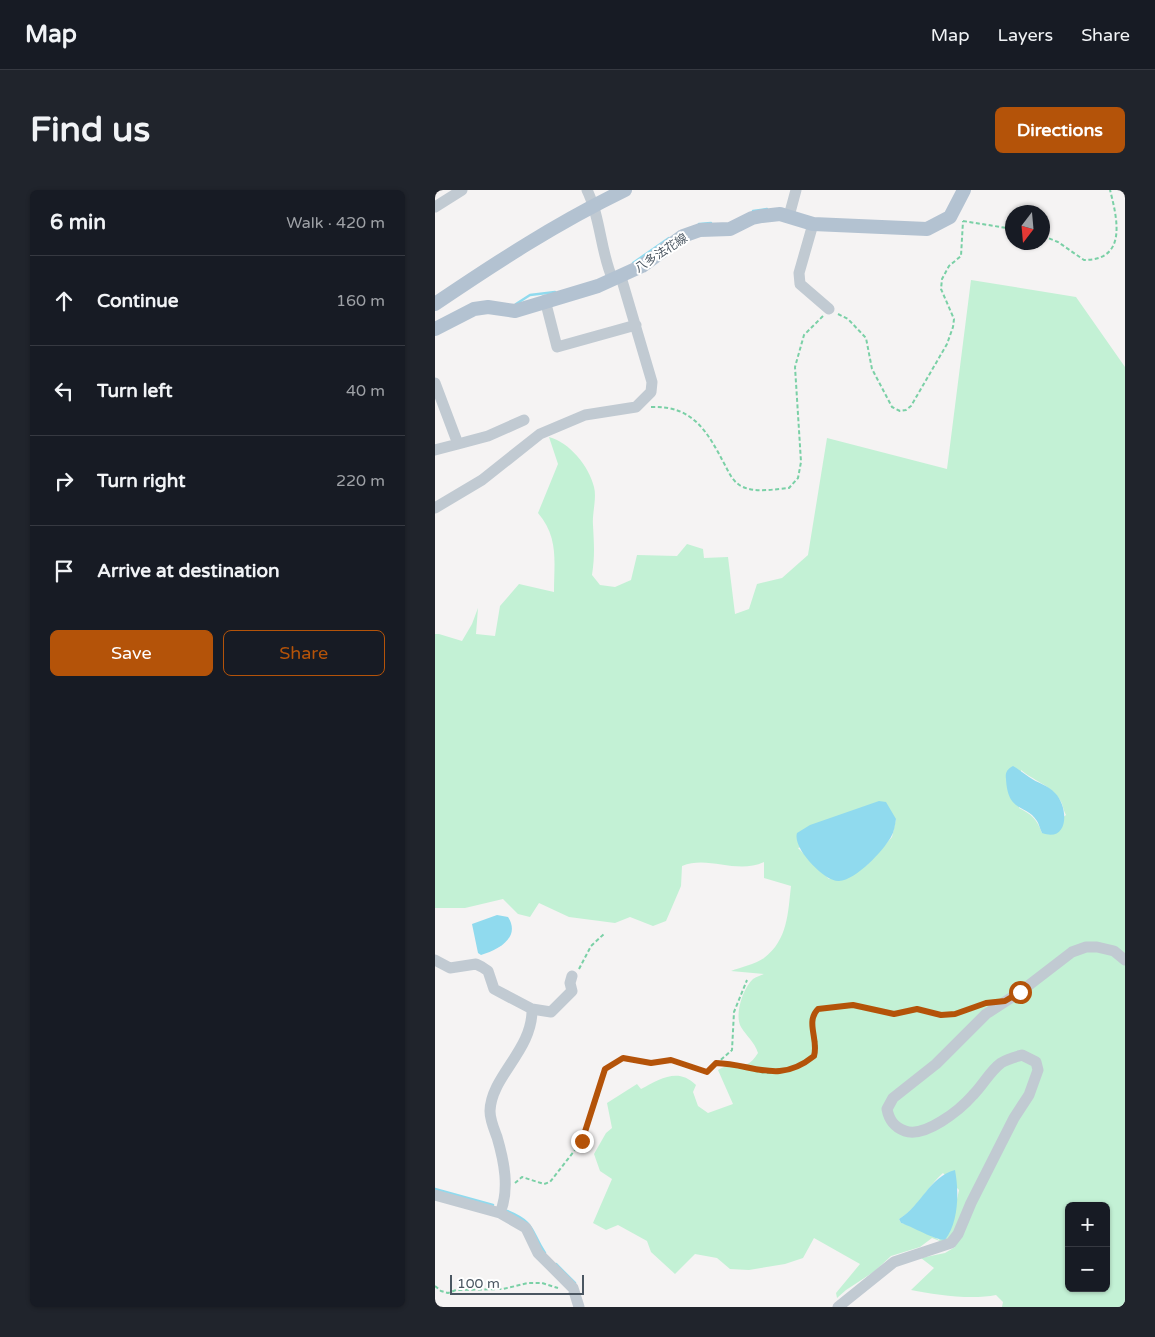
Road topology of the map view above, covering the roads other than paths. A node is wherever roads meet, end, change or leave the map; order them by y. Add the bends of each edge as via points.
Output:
1 (462, 190) edge
2 (587, 190) edge
3 (625, 190) edge
4 (796, 190) edge
5 (964, 190) edge
6 (595, 205) junction
7 (435, 207) edge
8 (789, 216) junction
9 (813, 224) junction
10 (614, 276) junction
11 (545, 300) junction
12 (435, 304) edge
13 (829, 309) road end
14 (636, 324) junction
15 (435, 329) edge
16 (435, 383) edge
17 (524, 420) dead end
18 (458, 444) junction
19 (435, 450) edge
20 (435, 508) edge
21 (435, 960) edge
22 (1125, 960) edge
23 (573, 976) road end
24 (532, 1009) junction
25 (435, 1195) edge
26 (502, 1210) junction
27 (579, 1307) edge
28 (838, 1307) edge

1 - 7 street
2 - 6 street
3 - 6 main road
4 - 8 street
5 - 9 main road, 八多法花線 via 956,219 927,229
6 - 10 street via 595,218
6 - 12 main road via 516,249
8 - 9 main road, 八多法花線
8 - 10 main road, 八多法花線 via 762,216 730,229 700,230 683,236 642,266
9 - 13 street via 799,273 800,284
10 - 11 main road, 八多法花線 via 578,293
10 - 14 street
11 - 14 street via 557,347
11 - 15 main road, 八多法花線 via 515,311 488,307 474,309
14 - 20 street via 652,382 651,392 635,407 585,415 540,434 481,480
16 - 18 street
17 - 18 street via 488,436
18 - 19 street
21 - 24 street via 450,968 476,964 483,967 493,989
22 - 28 street via 1114,951 1097,947 1072,952 986,1014 936,1064 893,1098 887,1109 893,1123 899,1129 920,1132 973,1096 1001,1063 1022,1055 1036,1062 1038,1070 1029,1095 1014,1118 951,1243 894,1262
23 - 24 street via 569,996 551,1012
24 - 26 street via 524,1045 498,1087 490,1111 503,1161 506,1194
25 - 26 street
26 - 27 street via 526,1228 538,1253 573,1288

